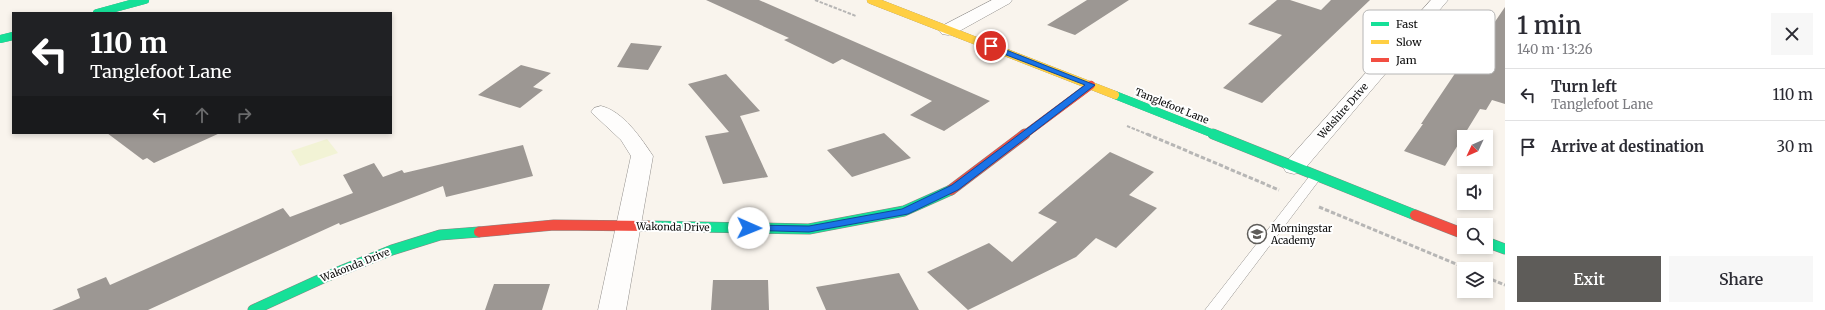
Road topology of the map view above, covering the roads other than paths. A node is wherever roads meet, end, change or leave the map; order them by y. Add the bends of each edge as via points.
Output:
1 (145, 0) edge
2 (871, 0) edge
3 (1004, 0) edge
4 (1440, 0) edge
5 (1431, 10) edge
6 (101, 12) edge
7 (948, 30) junction
8 (12, 36) edge
9 (0, 39) edge
10 (1375, 74) edge
11 (1091, 85) junction
12 (601, 112) dead end
13 (1294, 167) junction
14 (1316, 176) junction
15 (628, 226) junction
16 (1457, 231) edge
17 (1493, 245) edge
18 (1505, 250) edge
19 (253, 310) edge
20 (612, 310) edge
21 (1213, 310) edge

1 - 6 street
2 - 7 street, Tanglefoot Lane
3 - 7 street
4 - 5 street, Welshire Drive
7 - 11 street, Tanglefoot Lane
8 - 9 street
10 - 13 street, Welshire Drive
11 - 13 street, Tanglefoot Lane
11 - 15 street, Wakonda Drive via 955,188 904,211 809,229
12 - 15 street via 629,136 642,156
13 - 14 street, Tanglefoot Lane
14 - 16 street, Tanglefoot Lane
14 - 21 lane
15 - 19 street, Wakonda Drive via 554,225 440,235 344,269
15 - 20 street
17 - 18 street

